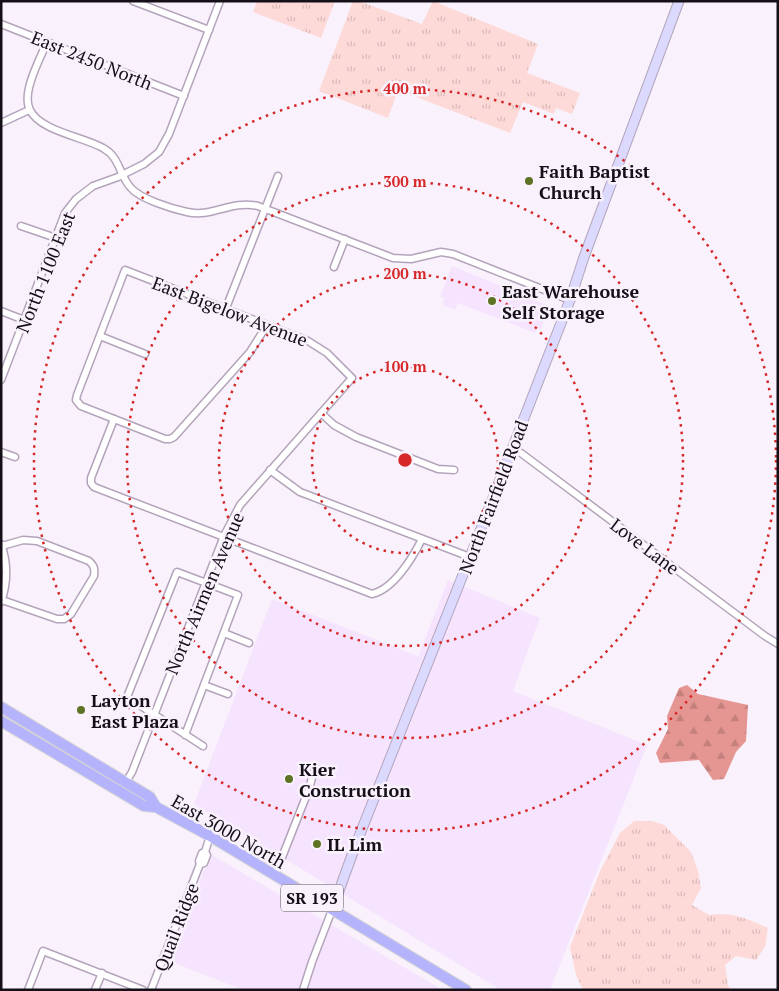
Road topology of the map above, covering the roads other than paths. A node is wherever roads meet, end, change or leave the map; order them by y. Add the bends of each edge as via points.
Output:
1 (133, 1) edge
2 (220, 1) edge
3 (678, 1) edge
4 (1, 24) edge
5 (209, 30) junction
6 (47, 42) junction
7 (184, 96) junction
8 (29, 110) junction
9 (1, 123) edge
10 (123, 174) junction
11 (278, 176) dead end
12 (265, 208) junction
13 (21, 226) dead end
14 (56, 238) junction
15 (345, 239) junction
16 (334, 267) dead end
17 (570, 300) junction
18 (226, 308) junction
19 (1, 311) edge
20 (24, 320) junction
21 (267, 325) junction
22 (100, 336) junction
23 (145, 354) dead end
24 (352, 378) joint
25 (1, 380) edge
26 (321, 413) junction
27 (114, 419) junction
28 (512, 450) junction
29 (1, 452) edge
30 (15, 457) dead end
31 (270, 470) junction
32 (454, 470) dead end
33 (224, 536) junction
34 (422, 539) junction
35 (2, 545) edge
36 (470, 557) junction
37 (204, 583) junction
38 (2, 601) edge
39 (224, 633) junction
40 (248, 642) dead end
41 (778, 644) edge
42 (204, 685) junction
43 (228, 694) dead end
44 (1, 707) edge
45 (1, 714) edge
46 (154, 714) junction
47 (1, 722) edge
48 (185, 734) junction
49 (203, 746) dead end
50 (71, 750) junction
51 (315, 767) dead end
52 (126, 782) junction
53 (156, 807) junction
54 (210, 836) junction
55 (275, 876) junction
56 (332, 910) junction
57 (102, 974) junction
58 (28, 990) edge
59 (95, 990) edge
60 (143, 990) edge
61 (151, 990) edge
62 (303, 990) edge
63 (466, 990) edge

1 - 5 street
2 - 5 street, North 1100 East
3 - 17 main road, North Fairfield Road
4 - 6 street, East 2450 North
5 - 7 street, North 1100 East
6 - 7 street, East 2450 North
6 - 8 street via 26,99
7 - 10 street, North 1100 East via 158,152 144,164
8 - 9 street
8 - 10 street via 45,125 104,148 114,156
10 - 12 street via 135,192 176,209 199,213 243,204
10 - 14 street, North 1100 East via 93,186 76,199 65,214
11 - 12 street
12 - 15 street
12 - 18 street
13 - 14 street
14 - 20 street, North 1100 East
15 - 16 street
15 - 17 street via 393,258 441,252 453,254
17 - 28 main road, North Fairfield Road
18 - 21 street, East Bigelow Avenue
18 - 22 street, East Bigelow Avenue via 126,270
19 - 20 street
20 - 25 street, North 1100 East
21 - 24 street, East Bigelow Avenue via 321,348
21 - 27 street via 250,352 170,439
22 - 23 street
22 - 27 street via 76,400 78,404
24 - 26 street, North Airmen Avenue
26 - 31 street, North Airmen Avenue
26 - 32 street via 334,425 356,437 438,469
27 - 33 street via 91,483
28 - 36 main road, North Fairfield Road
28 - 41 street, Love Lane via 521,453
29 - 30 street
31 - 33 street, North Airmen Avenue via 240,505
31 - 34 street via 300,492
33 - 34 street via 372,594 405,569
33 - 37 street, North Airmen Avenue
34 - 36 street
35 - 38 street via 6,573
35 - 38 street via 37,541 89,561 94,566 94,576 64,619
36 - 56 main road, North Fairfield Road
37 - 39 street via 238,595
37 - 46 street, North Airmen Avenue
37 - 46 street via 177,572 127,697
39 - 40 street
39 - 42 street
42 - 43 street
42 - 48 street
44 - 50 main road, East 3000 North / SR 193
45 - 50 main road via 51,743
46 - 48 street
46 - 52 street, North Airmen Avenue
47 - 53 main road, East 3000 North / SR 193 via 144,806
48 - 49 street
50 - 52 main road, East 3000 North / SR 193
51 - 55 street
52 - 53 main road, East 3000 North / SR 193 via 150,797
53 - 54 main road, East 3000 North / SR 193
54 - 55 main road, East 3000 North / SR 193
54 - 61 street, Quail Ridge
55 - 56 main road, East 3000 North / SR 193
56 - 62 street, North Fairfield Road
56 - 63 main road, East 3000 North / SR 193
57 - 58 street via 43,951
57 - 59 street
57 - 60 street

